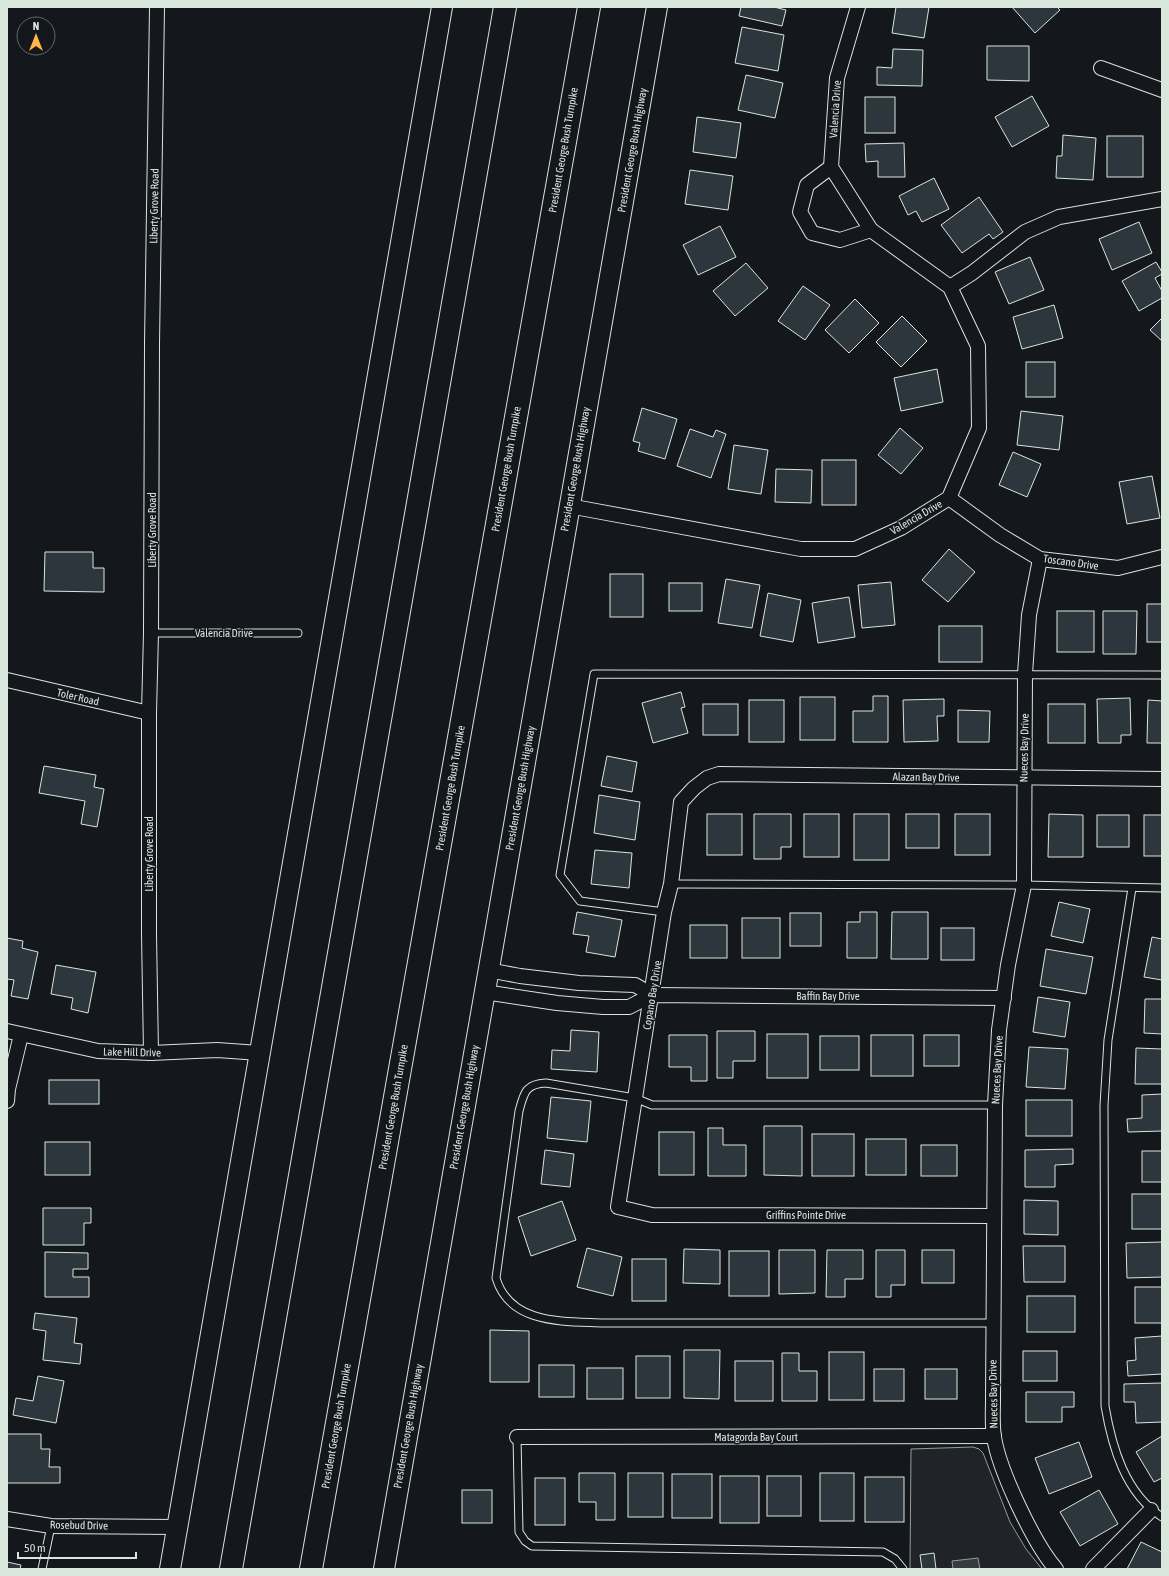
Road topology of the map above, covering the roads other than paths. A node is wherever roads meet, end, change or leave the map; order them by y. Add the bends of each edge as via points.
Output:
1 (157, 7) edge
2 (442, 7) edge
3 (505, 7) edge
4 (589, 7) edge
5 (657, 7) edge
6 (858, 7) edge
7 (1101, 68) dead end
8 (1162, 90) edge
9 (831, 167) junction
10 (1162, 200) edge
11 (871, 230) junction
12 (950, 287) junction
13 (949, 498) junction
14 (569, 506) junction
15 (1162, 558) edge
16 (1040, 559) junction
17 (151, 633) junction
18 (298, 633) dead end
19 (1025, 674) junction
20 (1162, 675) edge
21 (7, 680) edge
22 (149, 713) junction
23 (1023, 778) junction
24 (1162, 779) edge
25 (694, 788) joint
26 (671, 884) junction
27 (1024, 885) junction
28 (1132, 888) junction
29 (1162, 888) edge
30 (664, 912) junction
31 (488, 970) junction
32 (484, 992) junction
33 (652, 995) junction
34 (1004, 998) junction
35 (7, 1031) edge
36 (21, 1035) junction
37 (259, 1052) junction
38 (152, 1053) junction
39 (635, 1098) junction
40 (7, 1101) edge
41 (995, 1105) junction
42 (618, 1207) joint
43 (994, 1216) junction
44 (993, 1323) junction
45 (517, 1436) joint
46 (994, 1436) junction
47 (1156, 1514) edge
48 (7, 1519) edge
49 (51, 1526) junction
50 (177, 1527) junction
51 (42, 1569) edge
52 (170, 1569) edge
53 (231, 1569) edge
54 (311, 1569) edge
55 (384, 1569) edge
56 (903, 1569) edge
57 (1056, 1569) edge
58 (1093, 1569) edge

1 - 17 street, Liberty Grove Road
2 - 37 main road
3 - 53 highway
4 - 54 highway, President George Bush Turnpike
5 - 14 main road, President George Bush Highway
6 - 9 street, Valencia Drive via 837,78
7 - 8 street
9 - 11 street, Valencia Drive
9 - 11 street via 807,185 800,212 812,233 840,240
10 - 12 street via 1059,217 1025,232
11 - 12 street, Valencia Drive
12 - 13 street, Valencia Drive via 978,346 979,428
13 - 14 street, Valencia Drive via 901,528 855,549 800,549
13 - 16 street, Toscano Drive via 1000,535
14 - 31 main road, President George Bush Highway
15 - 16 street, Toscano Drive via 1118,568
16 - 19 street, Nueces Bay Drive via 1028,615
17 - 18 lane, Valencia Drive
17 - 22 street, Liberty Grove Road
19 - 20 lane
19 - 23 street, Nueces Bay Drive
19 - 30 lane via 594,674 560,875 580,901
21 - 22 street, Toler Road
22 - 38 street, Liberty Grove Road
23 - 24 street, Alazan Bay Drive
23 - 25 street, Alazan Bay Drive via 720,774 707,778
23 - 27 street, Nueces Bay Drive
25 - 26 street, Copano Bay Drive via 681,802
26 - 27 lane
26 - 30 street, Copano Bay Drive
27 - 28 lane
27 - 34 street, Nueces Bay Drive
28 - 29 lane
28 - 47 lane via 1108,1040 1104,1105 1105,1406 1117,1457 1133,1487
30 - 33 street, Copano Bay Drive
31 - 32 main road, President George Bush Highway
31 - 33 street, Baffin Bay Drive via 579,983 635,985
32 - 33 street, Baffin Bay Drive via 604,1008 629,1008
32 - 55 main road, President George Bush Highway
33 - 34 street, Baffin Bay Drive
33 - 39 street, Copano Bay Drive
34 - 41 street, Nueces Bay Drive via 999,1030
35 - 36 street, Lake Hill Drive
36 - 38 street, Lake Hill Drive via 98,1051
36 - 40 street
37 - 38 street, Lake Hill Drive via 217,1050
37 - 50 main road
39 - 41 lane via 652,1105
39 - 42 street, Copano Bay Drive
39 - 44 lane via 546,1083 535,1084 524,1094 518,1119 496,1278 506,1299 521,1311 553,1320 604,1323
41 - 43 street, Nueces Bay Drive
42 - 43 street, Griffins Pointe Drive via 652,1215
43 - 44 street, Nueces Bay Drive
44 - 46 street, Nueces Bay Drive
45 - 46 street, Matagorda Bay Court
45 - 56 lane via 519,1532 532,1546 883,1552 895,1559
46 - 57 street, Nueces Bay Drive via 998,1458 1018,1503 1045,1556
47 - 58 street
48 - 49 street, Rosebud Drive
49 - 50 street, Rosebud Drive
49 - 51 lane
50 - 52 main road

